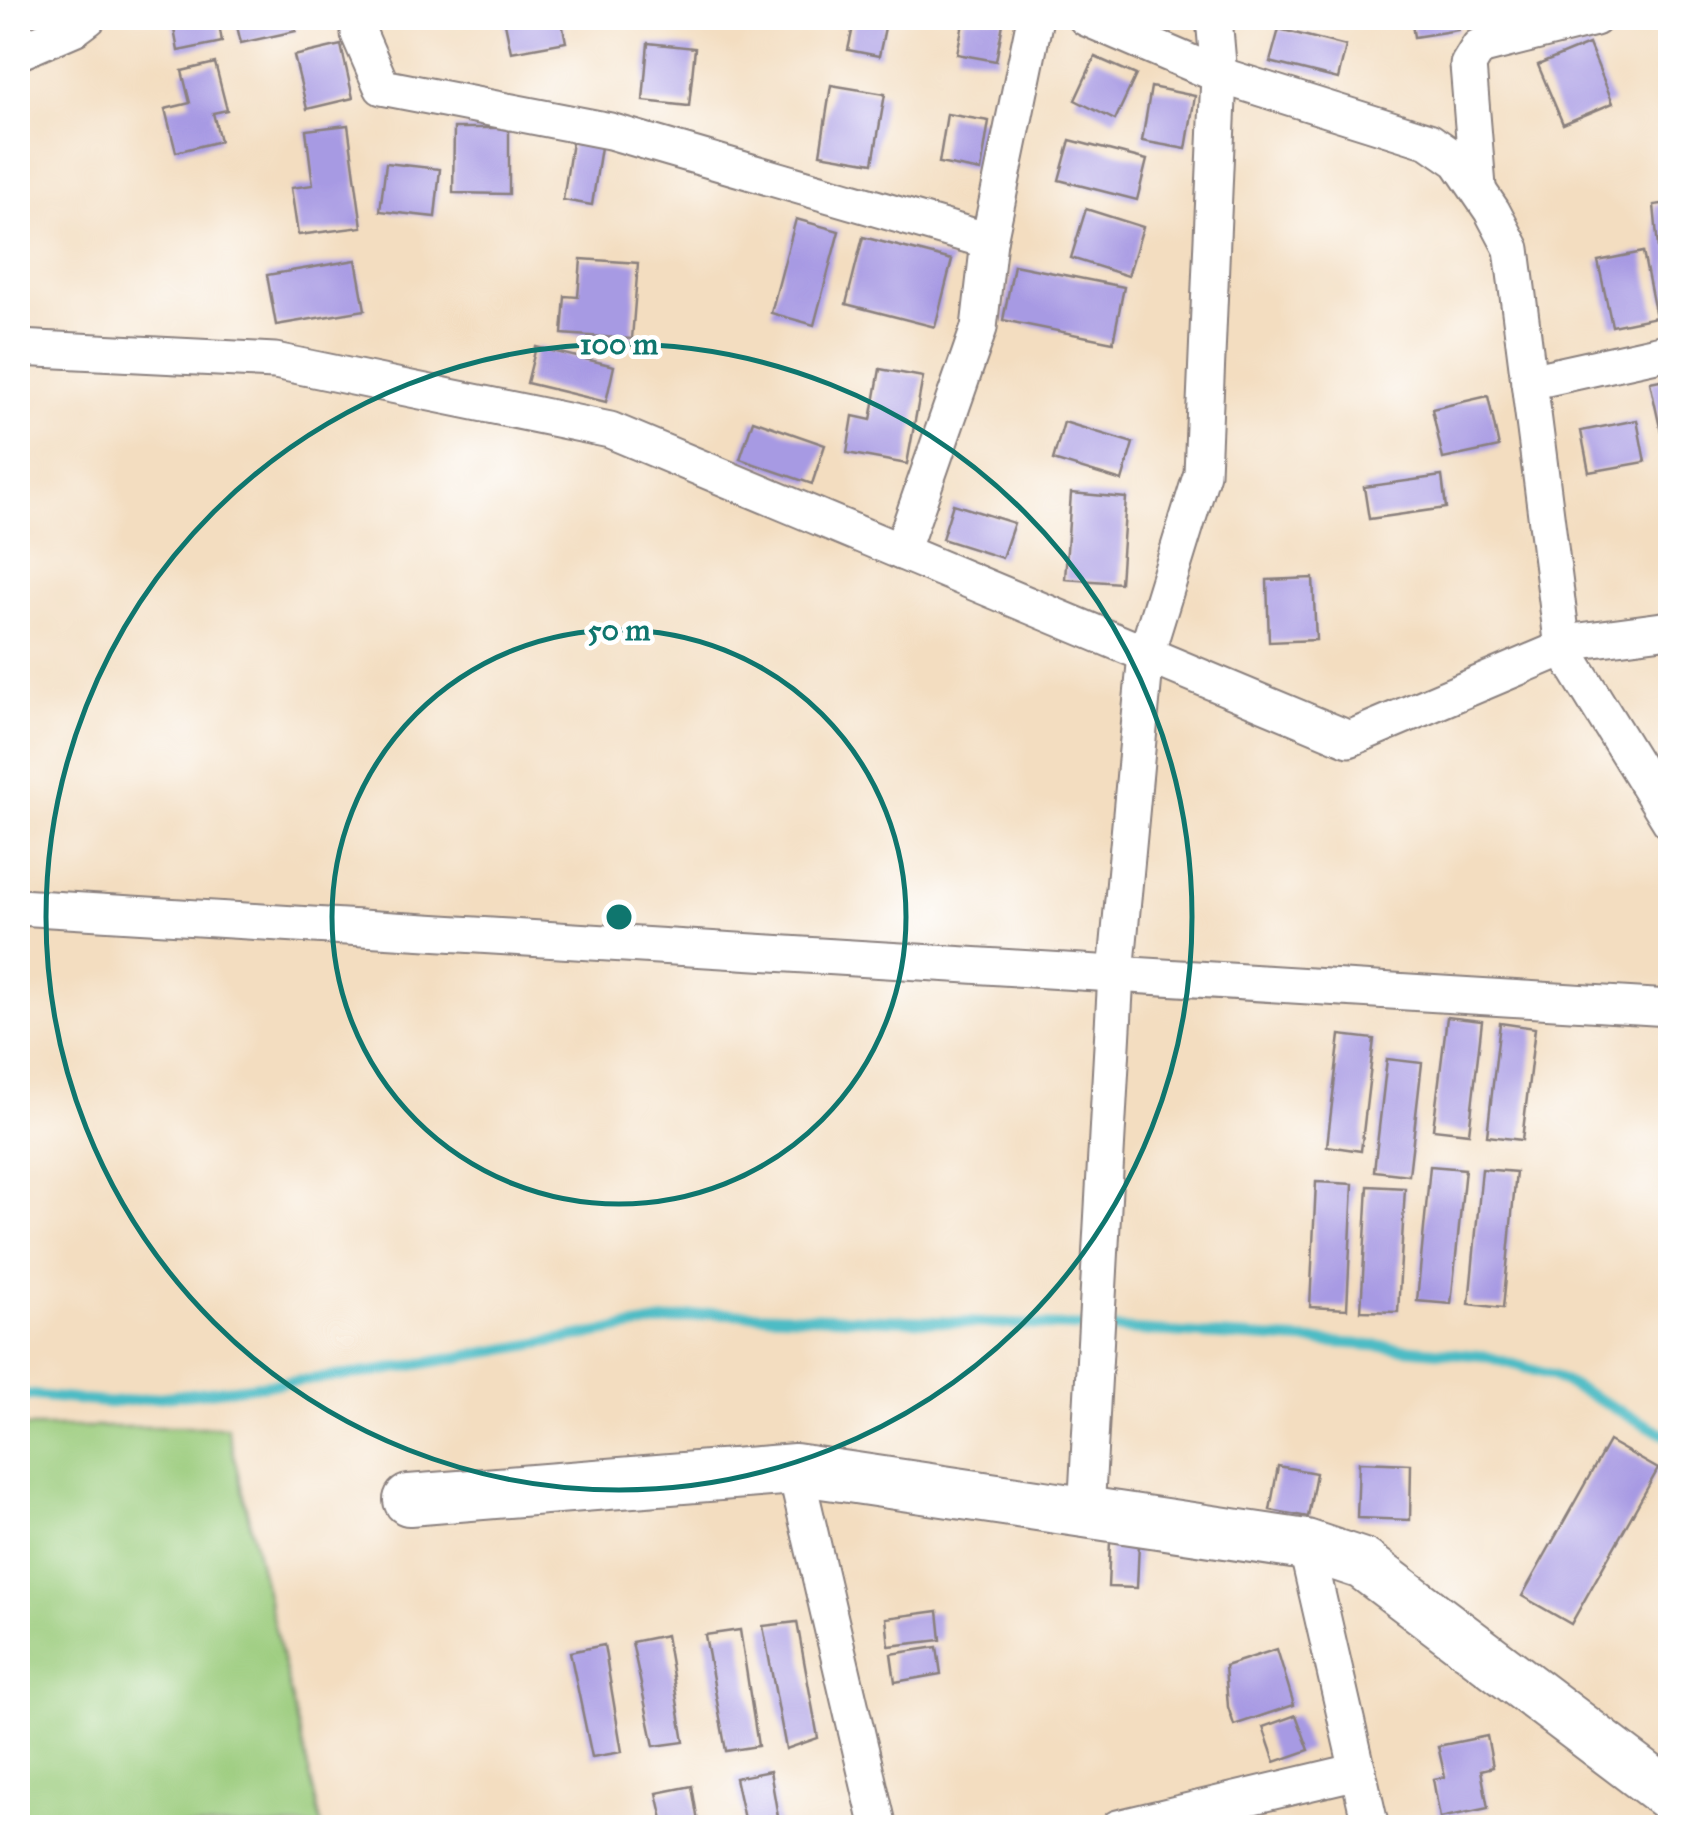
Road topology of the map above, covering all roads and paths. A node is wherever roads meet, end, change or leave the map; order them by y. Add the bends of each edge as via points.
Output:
1 (88, 18) edge
2 (358, 18) edge
3 (1035, 18) edge
4 (1086, 18) edge
5 (1214, 18) edge
6 (1596, 18) edge
7 (18, 52) edge
8 (1220, 75) junction
9 (1479, 192) junction
10 (990, 242) junction
11 (18, 348) edge
12 (1670, 351) edge
13 (1529, 382) junction
14 (901, 552) junction
15 (1670, 629) edge
16 (1563, 648) junction
17 (1146, 654) junction
18 (1670, 821) edge
19 (18, 908) edge
20 (1116, 974) junction
21 (1670, 1008) edge
22 (795, 1469) junction
23 (409, 1500) dead end
24 (1086, 1514) junction
25 (1306, 1544) junction
26 (1358, 1771) junction
27 (1670, 1796) edge
28 (879, 1828) edge
29 (1118, 1828) edge
30 (1371, 1828) edge

1 - 7 street
2 - 10 street via 382,86 610,131
3 - 10 street
4 - 8 street
5 - 8 street
6 - 9 street via 1479,47 1468,66
8 - 9 street via 1430,142 1458,160
8 - 17 street via 1202,473
9 - 13 street via 1512,249
10 - 14 street via 979,328
11 - 14 street via 274,360 610,430
12 - 13 street
13 - 16 street
14 - 17 street
15 - 16 street
16 - 17 street via 1348,739
16 - 18 street
17 - 20 street
19 - 20 street
20 - 21 street
20 - 24 street
22 - 23 street
22 - 24 street
22 - 28 street
24 - 25 street
25 - 26 street
25 - 27 street via 1362,1564
26 - 29 street
26 - 30 street

